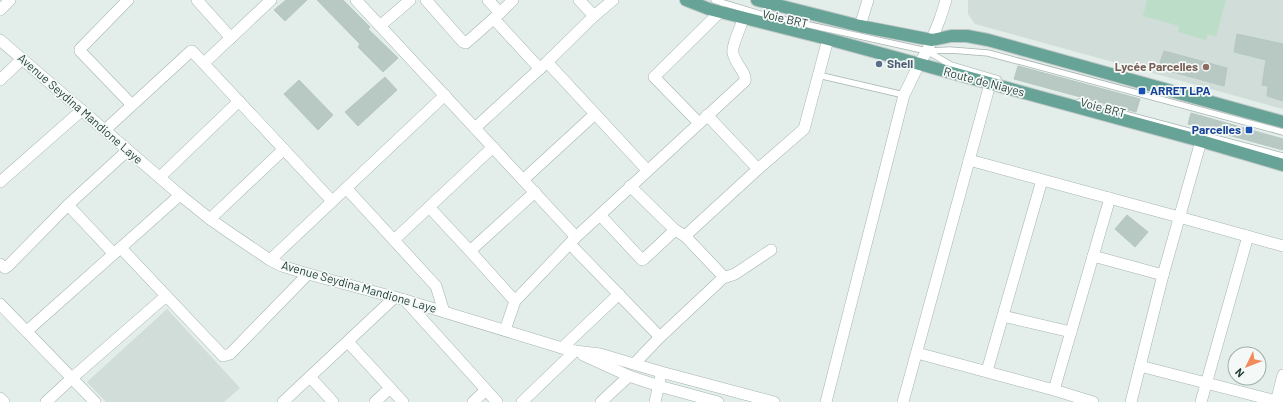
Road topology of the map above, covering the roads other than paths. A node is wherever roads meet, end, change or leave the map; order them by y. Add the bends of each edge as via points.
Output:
1 (10, 0) edge
2 (128, 0) edge
3 (197, 0) edge
4 (271, 0) edge
5 (356, 0) edge
6 (410, 0) edge
7 (426, 0) edge
8 (488, 0) edge
9 (514, 0) edge
10 (579, 0) edge
11 (613, 0) edge
12 (686, 0) edge
13 (714, 0) edge
14 (757, 0) edge
15 (868, 0) edge
16 (946, 0) edge
17 (0, 10) edge
18 (721, 11) junction
19 (497, 16) junction
20 (594, 16) junction
21 (744, 17) junction
22 (380, 26) junction
23 (860, 26) junction
24 (231, 38) junction
25 (828, 39) junction
26 (0, 40) edge
27 (930, 46) junction
28 (22, 59) junction
29 (204, 63) junction
30 (919, 64) junction
31 (543, 65) junction
32 (818, 75) junction
33 (0, 80) edge
34 (990, 84) junction
35 (444, 95) junction
36 (904, 95) junction
37 (239, 101) junction
38 (131, 104) junction
39 (82, 110) junction
40 (595, 114) junction
41 (707, 115) junction
42 (1283, 122) edge
43 (699, 123) junction
44 (475, 128) junction
45 (104, 130) junction
46 (1283, 132) edge
47 (1201, 141) junction
48 (493, 147) junction
49 (284, 149) junction
50 (128, 150) junction
51 (1283, 156) edge
52 (969, 160) junction
53 (1283, 165) edge
54 (758, 169) junction
55 (647, 170) junction
56 (160, 177) junction
57 (523, 180) junction
58 (1042, 180) junction
59 (0, 182) edge
60 (630, 186) junction
61 (346, 188) junction
62 (535, 192) junction
63 (180, 195) junction
64 (1110, 198) junction
65 (332, 201) junction
66 (68, 205) junction
67 (429, 207) junction
68 (600, 215) junction
69 (1180, 217) junction
70 (210, 219) junction
71 (680, 233) junction
72 (1248, 236) junction
73 (394, 240) junction
74 (573, 240) junction
75 (1283, 246) edge
76 (771, 250) dead end
77 (117, 251) junction
78 (470, 251) junction
79 (1094, 256) junction
80 (270, 260) junction
81 (0, 264) edge
82 (308, 274) junction
83 (1163, 275) junction
84 (723, 278) junction
85 (619, 294) junction
86 (166, 296) junction
87 (400, 298) junction
88 (515, 302) junction
89 (0, 304) edge
90 (444, 312) junction
91 (1003, 316) junction
92 (505, 330) junction
93 (27, 331) junction
94 (1071, 332) junction
95 (660, 337) junction
96 (348, 342) junction
97 (562, 348) junction
98 (575, 351) junction
99 (917, 353) junction
100 (634, 363) junction
101 (1140, 366) junction
102 (987, 371) junction
103 (662, 372) junction
104 (1283, 375) edge
105 (629, 376) junction
106 (310, 377) junction
107 (72, 378) junction
108 (1207, 383) junction
109 (659, 386) junction
110 (390, 388) junction
111 (486, 390) junction
112 (1054, 390) junction
113 (0, 398) edge
114 (1278, 401) edge
115 (4, 402) edge
116 (46, 402) edge
117 (95, 402) edge
118 (283, 402) edge
119 (333, 402) edge
120 (375, 402) edge
121 (403, 402) edge
122 (473, 402) edge
123 (497, 402) edge
124 (522, 402) edge
125 (601, 402) edge
126 (655, 402) edge
127 (718, 402) edge
128 (774, 402) edge
129 (826, 402) edge
130 (904, 402) edge
131 (1093, 402) edge
132 (1131, 402) edge
133 (1201, 402) edge

1 - 17 street
2 - 38 street via 80,51
3 - 24 street
4 - 24 street
5 - 22 street
6 - 22 street
7 - 19 street via 466,43
8 - 19 street
9 - 19 street
10 - 20 street
11 - 20 street
12 - 18 main road, Route de Niayes
13 - 27 lane, Voie BRT via 760,14
14 - 23 main road
15 - 23 street
16 - 27 street
18 - 21 main road, Route de Niayes
18 - 43 street via 654,77
19 - 31 street
20 - 31 street
21 - 25 main road, Route de Niayes
21 - 41 street via 732,52 744,73 745,81
22 - 35 street
23 - 27 main road
24 - 29 street
25 - 30 main road, Route de Niayes
25 - 32 street
26 - 28 street, Avenue Seydina Mandione Laye
27 - 30 street
27 - 42 main road via 951,36 988,40
27 - 46 lane, Voie BRT via 988,53
27 - 51 lane, Voie BRT via 951,64 981,75
28 - 33 street
28 - 39 street, Avenue Seydina Mandione Laye
29 - 37 street
29 - 38 street via 191,51
30 - 34 main road, Route de Niayes
30 - 36 street
31 - 40 street
31 - 44 street
32 - 36 lane
32 - 54 street via 804,129
34 - 47 main road, Route de Niayes
34 - 52 street
35 - 44 street
35 - 61 street
36 - 129 street
37 - 49 street
37 - 56 street
38 - 45 street
39 - 45 street, Avenue Seydina Mandione Laye
39 - 59 street
40 - 55 street
40 - 57 street
41 - 43 street
41 - 54 street
43 - 55 street
44 - 48 street
45 - 50 street, Avenue Seydina Mandione Laye
47 - 53 main road, Route de Niayes
47 - 69 street
48 - 57 street
48 - 67 street
49 - 65 street
49 - 70 street
50 - 56 street, Avenue Seydina Mandione Laye
50 - 66 street
52 - 58 street
52 - 99 street
54 - 71 street
55 - 60 street
56 - 63 street, Avenue Seydina Mandione Laye
57 - 62 street
58 - 64 street
58 - 91 street
60 - 68 street
60 - 71 street
61 - 65 street
61 - 73 street
62 - 74 street
62 - 78 street
63 - 70 street, Avenue Seydina Mandione Laye
63 - 77 street
64 - 69 street
64 - 79 street
65 - 80 street
66 - 77 street
66 - 81 street via 8,266 5,268
67 - 73 street
67 - 78 street
68 - 71 street via 642,260
68 - 74 street
69 - 72 street
69 - 83 street
70 - 80 street, Avenue Seydina Mandione Laye
71 - 84 street
72 - 75 street
72 - 108 street
73 - 90 street via 436,286
74 - 85 street
74 - 88 street
76 - 84 street via 735,274
77 - 86 street
77 - 93 street
78 - 88 street
79 - 83 street
79 - 94 street
80 - 82 street, Avenue Seydina Mandione Laye
82 - 86 street via 226,356 223,356
82 - 87 street, Avenue Seydina Mandione Laye
83 - 101 street
84 - 95 street
85 - 95 street
85 - 97 street
86 - 107 street
87 - 90 street, Avenue Seydina Mandione Laye
87 - 96 street
87 - 111 street
88 - 92 street
89 - 93 street
90 - 92 street, Avenue Seydina Mandione Laye
91 - 94 street
91 - 102 street
92 - 97 street, Avenue Seydina Mandione Laye
93 - 107 street
94 - 112 street
95 - 100 street
96 - 106 street
96 - 110 street
97 - 98 street, Avenue Seydina Mandione Laye
98 - 100 street via 600,354
98 - 105 street
98 - 124 street
99 - 102 street
99 - 130 street
100 - 103 street
101 - 108 street
101 - 132 street
102 - 112 street
103 - 109 street
103 - 128 street
104 - 114 street
105 - 109 street
105 - 125 street
106 - 118 street
106 - 119 street
107 - 116 street
107 - 117 street
108 - 114 street
108 - 133 street
109 - 126 street
109 - 127 street
110 - 120 street
110 - 121 street
111 - 122 street
111 - 123 street
112 - 131 street
113 - 115 street

